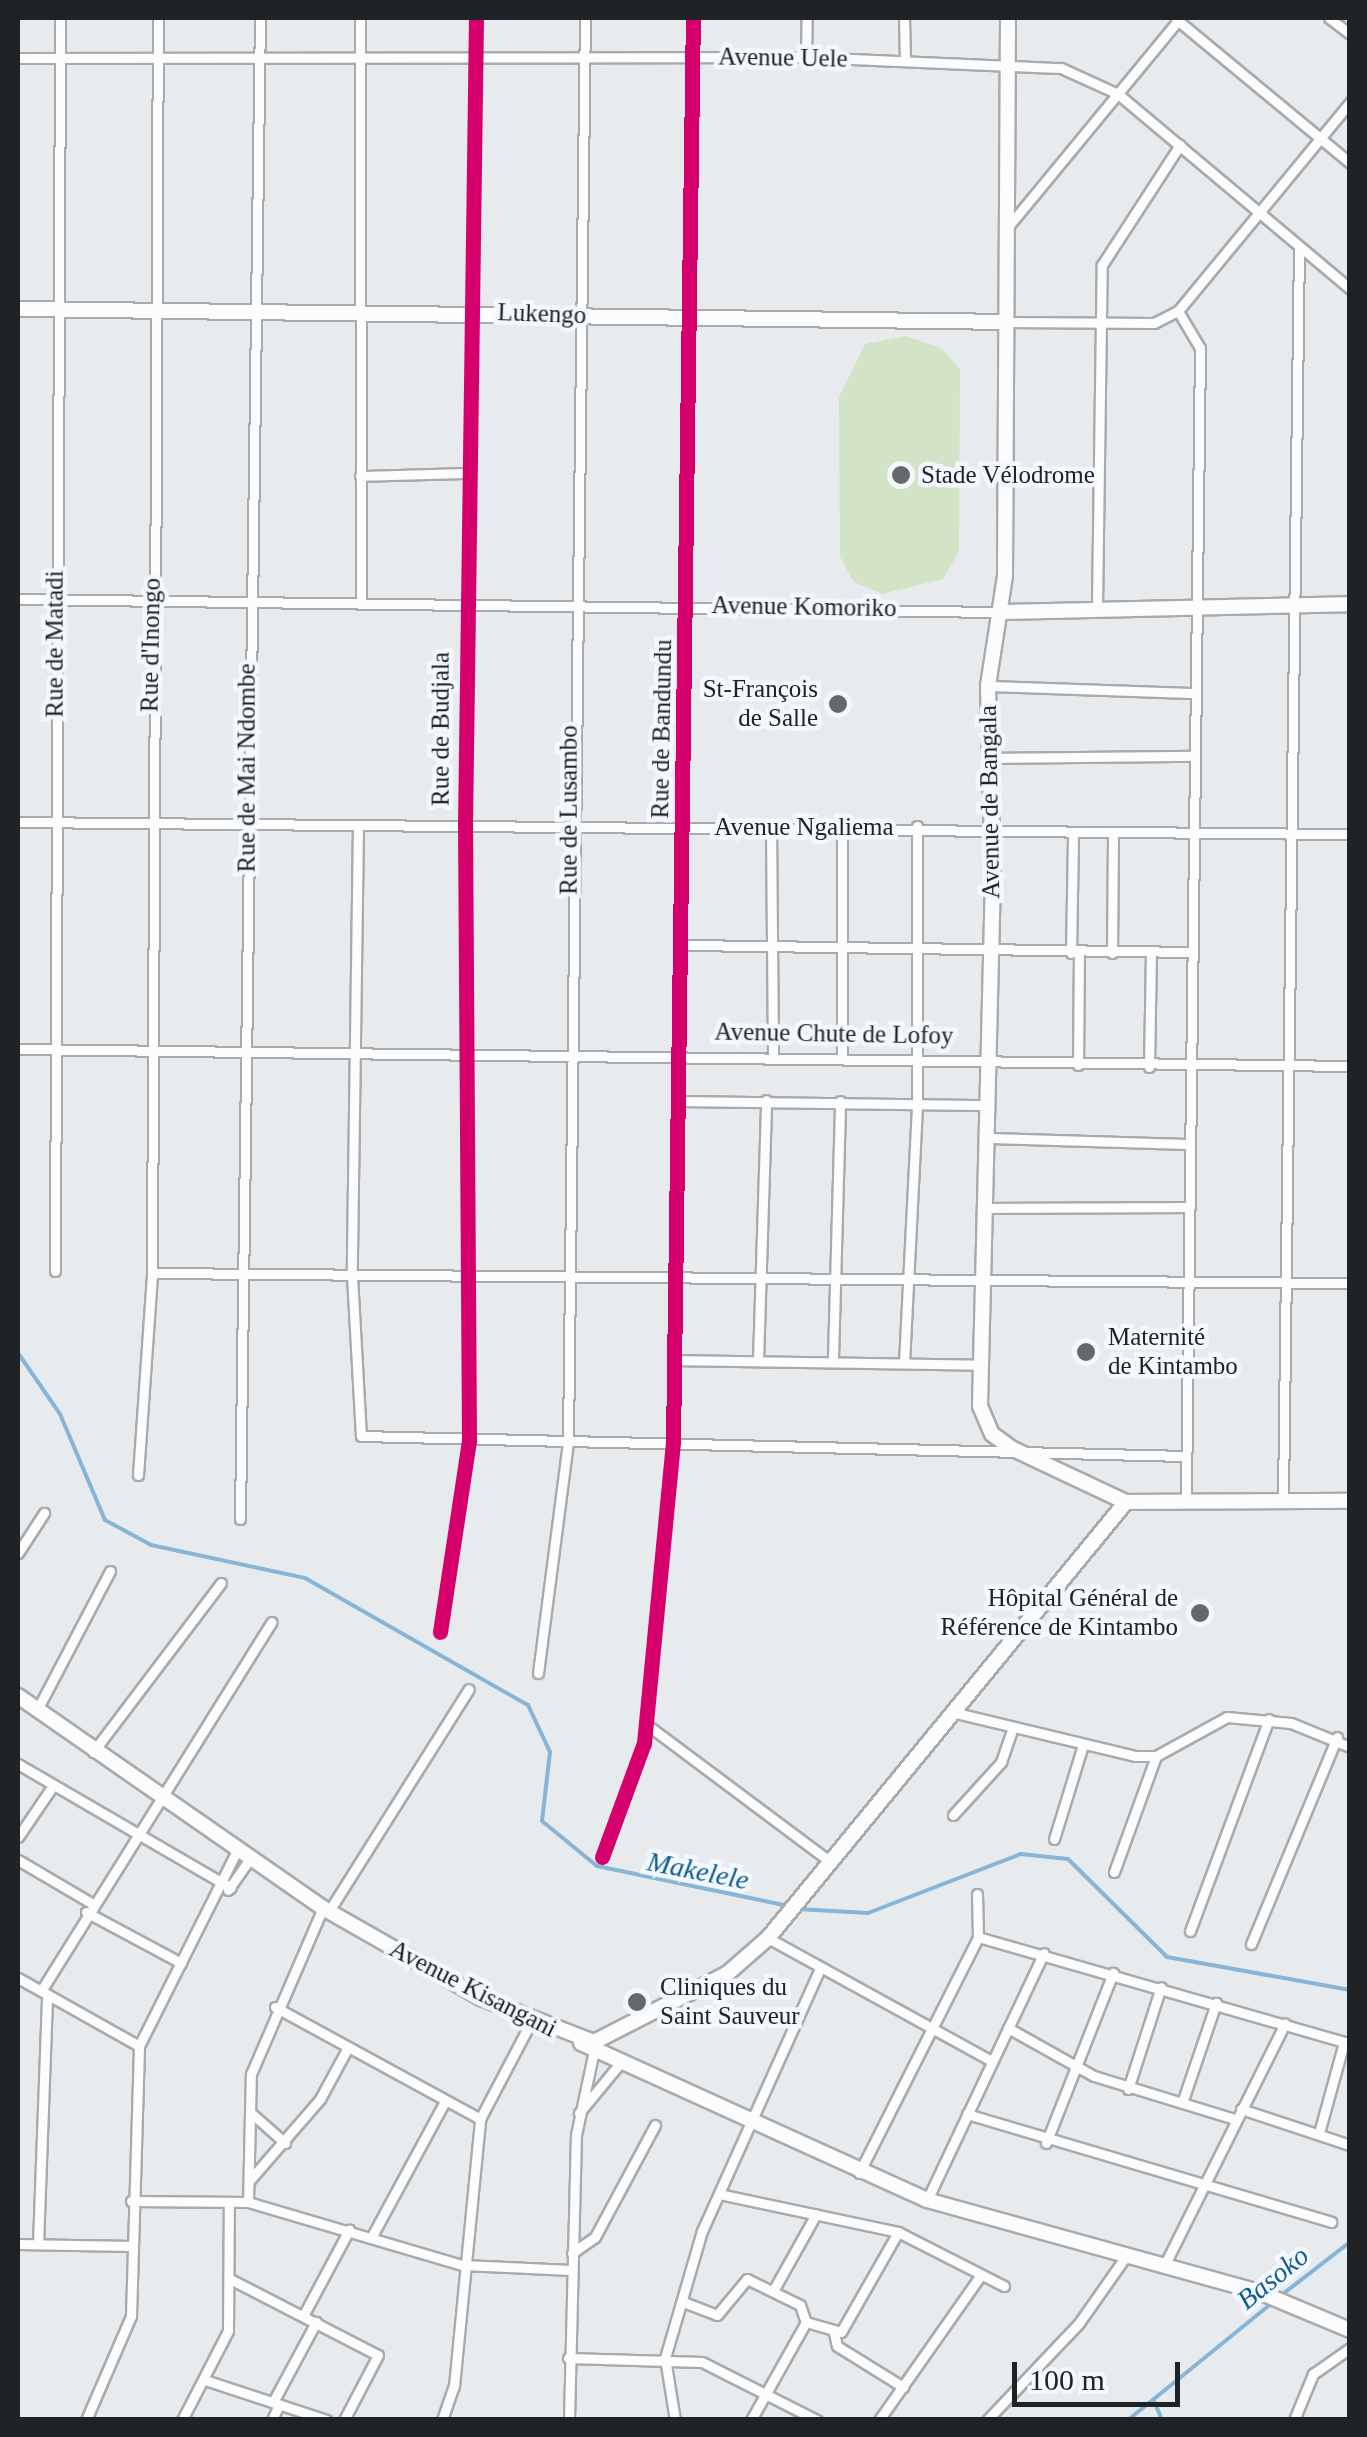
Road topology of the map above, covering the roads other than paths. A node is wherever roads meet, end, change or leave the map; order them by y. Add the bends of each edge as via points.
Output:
1 (60, 18) edge
2 (158, 18) edge
3 (260, 18) edge
4 (360, 18) edge
5 (476, 18) edge
6 (585, 18) edge
7 (693, 18) edge
8 (807, 18) edge
9 (904, 18) edge
10 (1008, 18) edge
11 (1177, 18) edge
12 (1329, 18) edge
13 (1350, 34) edge
14 (158, 57) junction
15 (693, 57) junction
16 (806, 57) junction
17 (18, 58) edge
18 (60, 58) junction
19 (360, 58) junction
20 (476, 58) junction
21 (582, 58) junction
22 (905, 59) junction
23 (259, 60) junction
24 (1007, 62) junction
25 (1118, 94) junction
26 (1350, 102) edge
27 (1319, 138) junction
28 (1180, 145) junction
29 (1350, 163) edge
30 (1256, 213) junction
31 (1006, 230) junction
32 (1299, 250) junction
33 (1350, 289) edge
34 (18, 309) edge
35 (59, 310) junction
36 (151, 310) junction
37 (472, 311) junction
38 (1178, 311) junction
39 (258, 312) junction
40 (358, 312) junction
41 (576, 316) junction
42 (688, 316) junction
43 (1006, 322) junction
44 (1098, 325) junction
45 (469, 472) junction
46 (360, 476) junction
47 (153, 597) junction
48 (18, 599) edge
49 (55, 599) junction
50 (361, 600) junction
51 (248, 601) junction
52 (467, 602) junction
53 (1194, 603) junction
54 (571, 604) junction
55 (1350, 604) edge
56 (690, 605) junction
57 (1097, 605) junction
58 (1295, 606) junction
59 (1000, 612) junction
60 (988, 686) junction
61 (1193, 693) junction
62 (1194, 756) junction
63 (987, 758) junction
64 (18, 822) edge
65 (54, 822) junction
66 (148, 822) junction
67 (246, 825) junction
68 (465, 825) junction
69 (770, 825) junction
70 (358, 826) junction
71 (917, 826) junction
72 (685, 827) junction
73 (842, 827) junction
74 (568, 828) junction
75 (992, 832) junction
76 (1072, 834) junction
77 (1113, 834) junction
78 (1350, 834) edge
79 (1192, 835) junction
80 (1290, 835) junction
81 (844, 942) junction
82 (773, 943) junction
83 (686, 945) junction
84 (918, 948) junction
85 (992, 950) junction
86 (1112, 952) junction
87 (1151, 952) junction
88 (1193, 952) junction
89 (1075, 953) junction
90 (18, 1049) edge
91 (51, 1052) junction
92 (773, 1053) junction
93 (250, 1054) junction
94 (842, 1054) junction
95 (148, 1055) junction
96 (684, 1056) junction
97 (568, 1058) junction
98 (358, 1059) junction
99 (468, 1059) junction
100 (918, 1061) junction
101 (988, 1062) junction
102 (1078, 1065) junction
103 (1285, 1066) junction
104 (1350, 1066) edge
105 (1148, 1067) junction
106 (1192, 1069) junction
107 (766, 1100) junction
108 (683, 1101) junction
109 (840, 1101) junction
110 (917, 1105) junction
111 (988, 1105) junction
112 (987, 1138) junction
113 (1190, 1144) junction
114 (984, 1208) junction
115 (1190, 1208) junction
116 (54, 1271) dead end
117 (152, 1273) junction
118 (759, 1273) junction
119 (247, 1274) junction
120 (835, 1274) junction
121 (352, 1276) junction
122 (678, 1276) junction
123 (466, 1277) junction
124 (569, 1280) junction
125 (908, 1280) junction
126 (982, 1282) junction
127 (1189, 1283) junction
128 (1350, 1283) edge
129 (1287, 1284) junction
130 (833, 1357) junction
131 (674, 1360) junction
132 (758, 1362) junction
133 (904, 1363) junction
134 (979, 1365) junction
135 (468, 1441) junction
136 (568, 1442) junction
137 (673, 1442) junction
138 (1012, 1448) junction
139 (1186, 1456) junction
140 (138, 1474) dead end
141 (1283, 1499) junction
142 (1186, 1500) junction
143 (1350, 1501) edge
144 (1126, 1502) junction
145 (44, 1513) dead end
146 (240, 1518) dead end
147 (18, 1553) edge
148 (110, 1571) dead end
149 (222, 1583) dead end
150 (272, 1622) dead end
151 (440, 1632) dead end
152 (538, 1673) dead end
153 (469, 1689) dead end
154 (18, 1696) edge
155 (37, 1710) junction
156 (952, 1712) junction
157 (1268, 1719) junction
158 (646, 1724) junction
159 (1013, 1727) junction
160 (1337, 1737) junction
161 (1082, 1744) junction
162 (1350, 1746) edge
163 (93, 1752) junction
164 (1156, 1756) junction
165 (18, 1764) edge
166 (52, 1787) junction
167 (159, 1799) junction
168 (953, 1816) dead end
169 (135, 1837) junction
170 (18, 1838) edge
171 (1054, 1838) dead end
172 (244, 1854) junction
173 (602, 1858) dead end
174 (18, 1860) edge
175 (832, 1863) junction
176 (1114, 1872) dead end
177 (219, 1882) junction
178 (231, 1888) junction
179 (977, 1894) dead end
180 (218, 1898) junction
181 (90, 1908) junction
182 (326, 1909) junction
183 (1190, 1931) dead end
184 (978, 1936) junction
185 (768, 1938) junction
186 (1251, 1944) dead end
187 (1044, 1953) junction
188 (182, 1963) junction
189 (820, 1968) junction
190 (1113, 1973) junction
191 (18, 1978) edge
192 (1161, 1987) junction
193 (44, 1993) junction
194 (1216, 2003) junction
195 (274, 2007) junction
196 (531, 2022) junction
197 (1284, 2023) junction
198 (1008, 2028) junction
199 (930, 2029) junction
200 (1346, 2043) edge
201 (139, 2046) junction
202 (587, 2046) junction
203 (347, 2048) junction
204 (992, 2061) junction
205 (621, 2062) junction
206 (1074, 2068) junction
207 (1128, 2088) junction
208 (444, 2101) junction
209 (1182, 2104) junction
210 (250, 2112) junction
211 (967, 2114) junction
212 (1238, 2114) junction
213 (578, 2115) junction
214 (480, 2119) junction
215 (655, 2125) dead end
216 (750, 2126) junction
217 (1319, 2134) junction
218 (284, 2143) junction
219 (1046, 2143) junction
220 (1350, 2145) edge
221 (859, 2173) junction
222 (249, 2181) junction
223 (1202, 2184) junction
224 (724, 2196) junction
225 (927, 2200) junction
226 (131, 2201) junction
227 (230, 2202) junction
228 (248, 2202) junction
229 (816, 2214) junction
230 (1332, 2222) dead end
231 (348, 2230) junction
232 (898, 2232) junction
233 (370, 2238) junction
234 (18, 2244) edge
235 (38, 2244) junction
236 (131, 2246) junction
237 (572, 2253) junction
238 (1124, 2258) junction
239 (462, 2265) junction
240 (1164, 2266) junction
241 (571, 2270) junction
242 (982, 2275) junction
243 (230, 2278) junction
244 (1004, 2286) dead end
245 (774, 2291) junction
246 (686, 2303) junction
247 (302, 2316) junction
248 (316, 2322) junction
249 (806, 2322) junction
250 (1350, 2330) edge
251 (834, 2333) junction
252 (1350, 2348) edge
253 (568, 2358) junction
254 (665, 2358) junction
255 (205, 2380) junction
256 (903, 2388) junction
257 (768, 2390) junction
258 (276, 2403) junction
259 (86, 2420) edge
260 (182, 2420) edge
261 (272, 2420) edge
262 (327, 2420) edge
263 (344, 2420) edge
264 (442, 2420) edge
265 (569, 2420) edge
266 (676, 2420) edge
267 (751, 2420) edge
268 (817, 2420) edge
269 (880, 2420) edge
270 (987, 2420) edge
271 (1294, 2420) edge

1 - 18 street, Rue de Matadi
2 - 14 street, Rue d'Inongo
3 - 23 street, Rue de Mai Ndombe
4 - 19 street
5 - 20 street, Rue de Budjala
6 - 21 street, Rue de Lusambo
7 - 15 street, Rue de Bandundu
8 - 16 street
9 - 22 street
10 - 24 street, Avenue de Bangala
11 - 25 street
11 - 27 street
12 - 13 street
14 - 18 street, Avenue Uele
14 - 23 street, Avenue Uele
14 - 36 street, Rue d'Inongo
15 - 16 street, Avenue Uele
15 - 21 street, Avenue Uele
15 - 42 street, Rue de Bandundu
16 - 22 street, Avenue Uele
17 - 18 street, Avenue Uele
18 - 35 street, Rue de Matadi
19 - 20 street, Avenue Uele
19 - 23 street, Avenue Uele
19 - 40 street
20 - 21 street, Avenue Uele
20 - 37 street, Rue de Budjala
21 - 41 street, Rue de Lusambo
22 - 24 street, Avenue Uele
23 - 39 street, Rue de Mai Ndombe
24 - 25 street, Avenue Uele via 1074,70
24 - 31 street, Avenue de Bangala
25 - 28 street, Avenue Uele
25 - 31 street
26 - 27 street
27 - 29 street
27 - 30 street
28 - 30 street, Avenue Uele
28 - 44 street via 1106,254
30 - 32 street, Avenue Uele
30 - 38 street
31 - 43 street, Avenue de Bangala
32 - 33 street, Avenue Uele
32 - 58 street
34 - 35 street, Lukengo
35 - 36 street, Lukengo
35 - 49 street, Rue de Matadi
36 - 39 street, Lukengo
36 - 47 street, Rue d'Inongo
37 - 40 street, Lukengo
37 - 41 street, Lukengo
37 - 45 street, Rue de Budjala
38 - 44 street via 1154,322
38 - 53 street via 1200,348
39 - 40 street, Lukengo
39 - 51 street, Rue de Mai Ndombe
40 - 46 street
41 - 42 street, Lukengo
41 - 54 street, Rue de Lusambo
42 - 43 street, Lukengo
42 - 56 street, Rue de Bandundu
43 - 44 street
43 - 59 street, Avenue de Bangala
44 - 57 street
45 - 46 street
45 - 52 street, Rue de Budjala
46 - 50 street
47 - 49 street, Avenue Komoriko
47 - 51 street, Avenue Komoriko
47 - 66 street, Rue d'Inongo
48 - 49 street, Avenue Komoriko
49 - 65 street, Rue de Matadi
50 - 51 street, Avenue Komoriko
50 - 52 street, Avenue Komoriko
51 - 67 street, Rue de Mai Ndombe
52 - 54 street, Avenue Komoriko
52 - 68 street, Rue de Budjala
53 - 57 street, Avenue Komoriko
53 - 58 street, Avenue Komoriko
53 - 61 street
54 - 56 street, Avenue Komoriko
54 - 74 street, Rue de Lusambo
55 - 58 street, Avenue Komoriko
56 - 59 street, Avenue Komoriko
56 - 72 street, Rue de Bandundu
57 - 59 street, Avenue Komoriko
58 - 80 street
59 - 60 street, Avenue de Bangala
60 - 61 street
60 - 63 street, Avenue de Bangala
61 - 62 street
62 - 63 street
62 - 79 street
63 - 75 street, Avenue de Bangala
64 - 65 street, Avenue Ngaliema
65 - 66 street, Avenue Ngaliema
65 - 91 street, Rue de Matadi
66 - 67 street, Avenue Ngaliema
66 - 95 street, Rue d'Inongo
67 - 70 street, Avenue Ngaliema
67 - 93 street, Rue de Mai Ndombe
68 - 70 street, Avenue Ngaliema
68 - 74 street, Avenue Ngaliema
68 - 99 street, Rue de Budjala
69 - 72 street, Avenue Ngaliema
69 - 73 street, Avenue Ngaliema
69 - 82 street
70 - 98 street
71 - 73 street, Avenue Ngaliema
71 - 75 street, Avenue Ngaliema
71 - 84 street
72 - 74 street, Avenue Ngaliema
72 - 83 street, Rue de Bandundu
73 - 81 street
74 - 97 street, Rue de Lusambo
75 - 76 street, Avenue Ngaliema
75 - 85 street, Avenue de Bangala
76 - 77 street, Avenue Ngaliema
76 - 89 street
77 - 79 street, Avenue Ngaliema
77 - 86 street
78 - 80 street, Avenue Ngaliema
79 - 80 street, Avenue Ngaliema
79 - 88 street
80 - 103 street
81 - 82 street
81 - 84 street
81 - 94 street
82 - 83 street
82 - 92 street
83 - 96 street, Rue de Bandundu
84 - 85 street
84 - 100 street
85 - 89 street
85 - 101 street, Avenue de Bangala
86 - 87 street
86 - 89 street
87 - 88 street
87 - 105 street
88 - 106 street
89 - 102 street
90 - 91 street, Avenue Chute de Lofoy
91 - 95 street, Avenue Chute de Lofoy
91 - 116 street, Rue de Matadi
92 - 94 street, Avenue Chute de Lofoy
92 - 96 street, Avenue Chute de Lofoy
93 - 95 street, Avenue Chute de Lofoy
93 - 98 street, Avenue Chute de Lofoy
93 - 119 street, Rue de Mai Ndombe
94 - 100 street, Avenue Chute de Lofoy
95 - 117 street, Rue d'Inongo
96 - 97 street, Avenue Chute de Lofoy
96 - 108 street, Rue de Bandundu
97 - 99 street, Avenue Chute de Lofoy
97 - 124 street, Rue de Lusambo
98 - 99 street, Avenue Chute de Lofoy
98 - 121 street
99 - 123 street, Rue de Budjala
100 - 101 street, Avenue Chute de Lofoy
100 - 110 street
101 - 102 street, Avenue Chute de Lofoy
101 - 111 street, Avenue de Bangala
102 - 105 street, Avenue Chute de Lofoy
103 - 104 street, Avenue Chute de Lofoy
103 - 106 street, Avenue Chute de Lofoy
103 - 129 street
105 - 106 street, Avenue Chute de Lofoy
106 - 113 street
107 - 108 street
107 - 109 street
107 - 118 street
108 - 122 street, Rue de Bandundu
109 - 110 street
109 - 120 street
110 - 111 street
110 - 125 street
111 - 112 street, Avenue de Bangala
112 - 113 street
112 - 114 street, Avenue de Bangala
113 - 115 street
114 - 115 street
114 - 126 street, Avenue de Bangala
115 - 127 street
117 - 119 street
117 - 140 street, Rue d'Inongo
118 - 120 street
118 - 122 street
118 - 132 street
119 - 121 street
119 - 146 street, Rue de Mai Ndombe
120 - 125 street
120 - 130 street
121 - 123 street
121 - 135 street via 361,1436
122 - 124 street
122 - 131 street, Rue de Bandundu
123 - 124 street
123 - 135 street, Rue de Budjala
124 - 136 street, Rue de Lusambo
125 - 126 street
125 - 133 street
126 - 127 street
126 - 134 street, Avenue de Bangala
127 - 129 street
127 - 139 street
128 - 129 street
129 - 141 street
130 - 132 street
130 - 133 street
131 - 132 street
131 - 137 street, Rue de Bandundu
133 - 134 street
134 - 138 street, Avenue de Bangala via 984,1421
135 - 136 street
135 - 151 street, Rue de Budjala
136 - 137 street
136 - 152 street, Rue de Lusambo via 564,1514 542,1599
137 - 138 street
137 - 158 street, Rue de Bandundu
138 - 139 street
138 - 144 street, Avenue de Bangala
139 - 142 street
141 - 142 street
141 - 143 street
142 - 144 street
144 - 156 street, Avenue Kisangani
145 - 147 street
148 - 155 street
149 - 163 street
150 - 167 street
153 - 182 street
154 - 155 street, Avenue Kisangani
155 - 163 street, Avenue Kisangani
156 - 159 street
156 - 175 street, Avenue Kisangani
157 - 160 street
157 - 164 street via 1206,1721
157 - 183 street
158 - 173 street, Rue de Bandundu
158 - 175 street
159 - 161 street
159 - 168 street via 1001,1762
160 - 162 street
160 - 186 street
161 - 164 street
161 - 171 street
163 - 167 street, Avenue Kisangani
164 - 176 street
165 - 166 street
166 - 169 street
166 - 170 street
167 - 169 street
167 - 172 street, Avenue Kisangani
169 - 177 street
169 - 181 street
172 - 177 street
172 - 178 street
172 - 182 street, Avenue Kisangani
174 - 181 street
175 - 185 street, Avenue Kisangani
177 - 178 street
177 - 180 street
178 - 180 street
179 - 184 street
180 - 188 street
181 - 188 street
181 - 193 street
182 - 195 street
182 - 196 street, Avenue Kisangani
184 - 187 street
184 - 199 street
185 - 189 street
185 - 202 street, Avenue Kisangani via 676,2002
187 - 190 street
187 - 198 street
188 - 201 street
189 - 199 street
189 - 216 street
190 - 192 street
190 - 206 street
191 - 193 street
192 - 194 street
192 - 207 street
193 - 201 street
193 - 235 street
194 - 197 street
194 - 209 street
195 - 203 street
195 - 210 street via 251,2074
196 - 202 street, Avenue Kisangani
196 - 214 street
197 - 200 street
197 - 212 street
198 - 204 street
198 - 206 street
199 - 204 street
199 - 221 street
200 - 217 street
201 - 226 street
202 - 205 street
202 - 213 street
203 - 208 street
203 - 218 street
204 - 211 street
205 - 213 street
205 - 216 street
206 - 207 street
206 - 219 street
207 - 209 street
208 - 214 street
208 - 233 street
209 - 212 street
210 - 218 street
210 - 222 street
211 - 219 street
211 - 225 street
212 - 217 street
212 - 223 street
213 - 237 street
214 - 239 street
215 - 237 street via 595,2237
216 - 221 street
216 - 224 street
217 - 220 street
218 - 222 street
219 - 223 street
221 - 225 street
222 - 228 street
223 - 230 street
223 - 240 street
224 - 229 street
224 - 246 street via 702,2231
225 - 238 street
226 - 227 street
226 - 236 street
227 - 228 street
227 - 243 street
228 - 231 street
229 - 232 street
229 - 245 street
231 - 233 street
231 - 247 street
232 - 242 street
232 - 251 street
233 - 239 street
234 - 235 street
235 - 236 street
236 - 259 street via 128,2329
237 - 241 street
238 - 240 street
238 - 270 street via 1079,2324
239 - 241 street
239 - 264 street via 454,2386
240 - 250 street via 1258,2292
241 - 253 street
242 - 244 street
242 - 256 street
243 - 247 street
243 - 255 street via 228,2331
245 - 246 street via 742,2279 717,2315
245 - 249 street via 806,2310
246 - 254 street
247 - 248 street
248 - 258 street
248 - 263 street via 378,2355
249 - 251 street
249 - 257 street
251 - 256 street via 837,2346
252 - 271 street via 1313,2374
253 - 254 street
253 - 265 street
254 - 257 street via 702,2362
254 - 266 street
255 - 258 street
255 - 260 street
256 - 269 street
257 - 267 street
257 - 268 street
258 - 261 street
258 - 262 street

